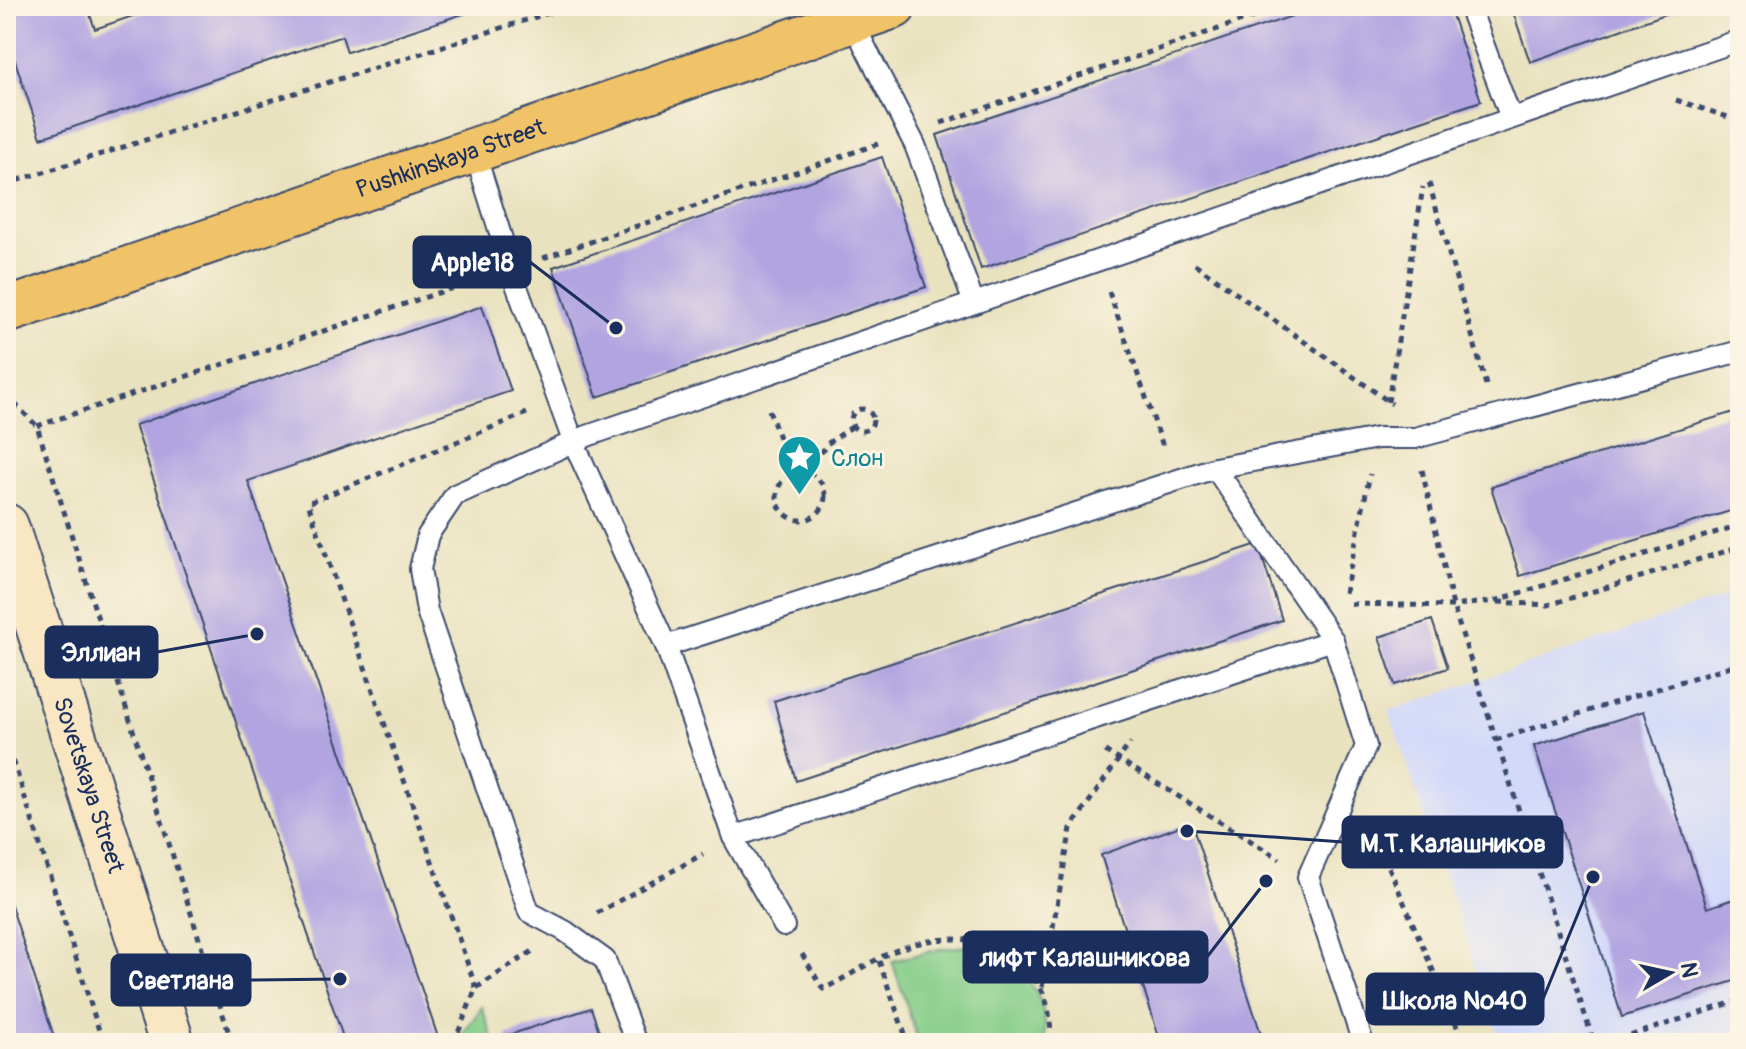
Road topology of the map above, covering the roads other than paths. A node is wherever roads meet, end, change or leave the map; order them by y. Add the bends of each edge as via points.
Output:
1 (894, 6) edge
2 (1469, 6) edge
3 (852, 21) junction
4 (1740, 40) edge
5 (1511, 118) junction
6 (474, 150) junction
7 (974, 303) junction
8 (6, 311) edge
9 (1740, 351) edge
10 (573, 441) junction
11 (1215, 468) junction
12 (6, 526) edge
13 (1333, 640) junction
14 (666, 646) junction
15 (733, 837) junction
16 (784, 926) road end
17 (172, 1043) edge
18 (636, 1043) edge
19 (1363, 1043) edge

1 - 3 main road, Pushkinskaya Street
2 - 5 lane
3 - 6 main road, Pushkinskaya Street
3 - 7 lane via 910,134
4 - 5 lane
5 - 7 lane
6 - 8 main road, Pushkinskaya Street
6 - 10 lane
7 - 10 lane
9 - 11 lane via 1415,438 1378,438
10 - 14 lane
10 - 18 lane via 455,495 428,535 420,569 427,611 529,912 605,960
11 - 13 lane
11 - 14 lane
12 - 17 main road, Sovetskaya Street
13 - 15 lane
13 - 19 lane via 1366,746 1308,877
14 - 15 lane
15 - 16 lane

